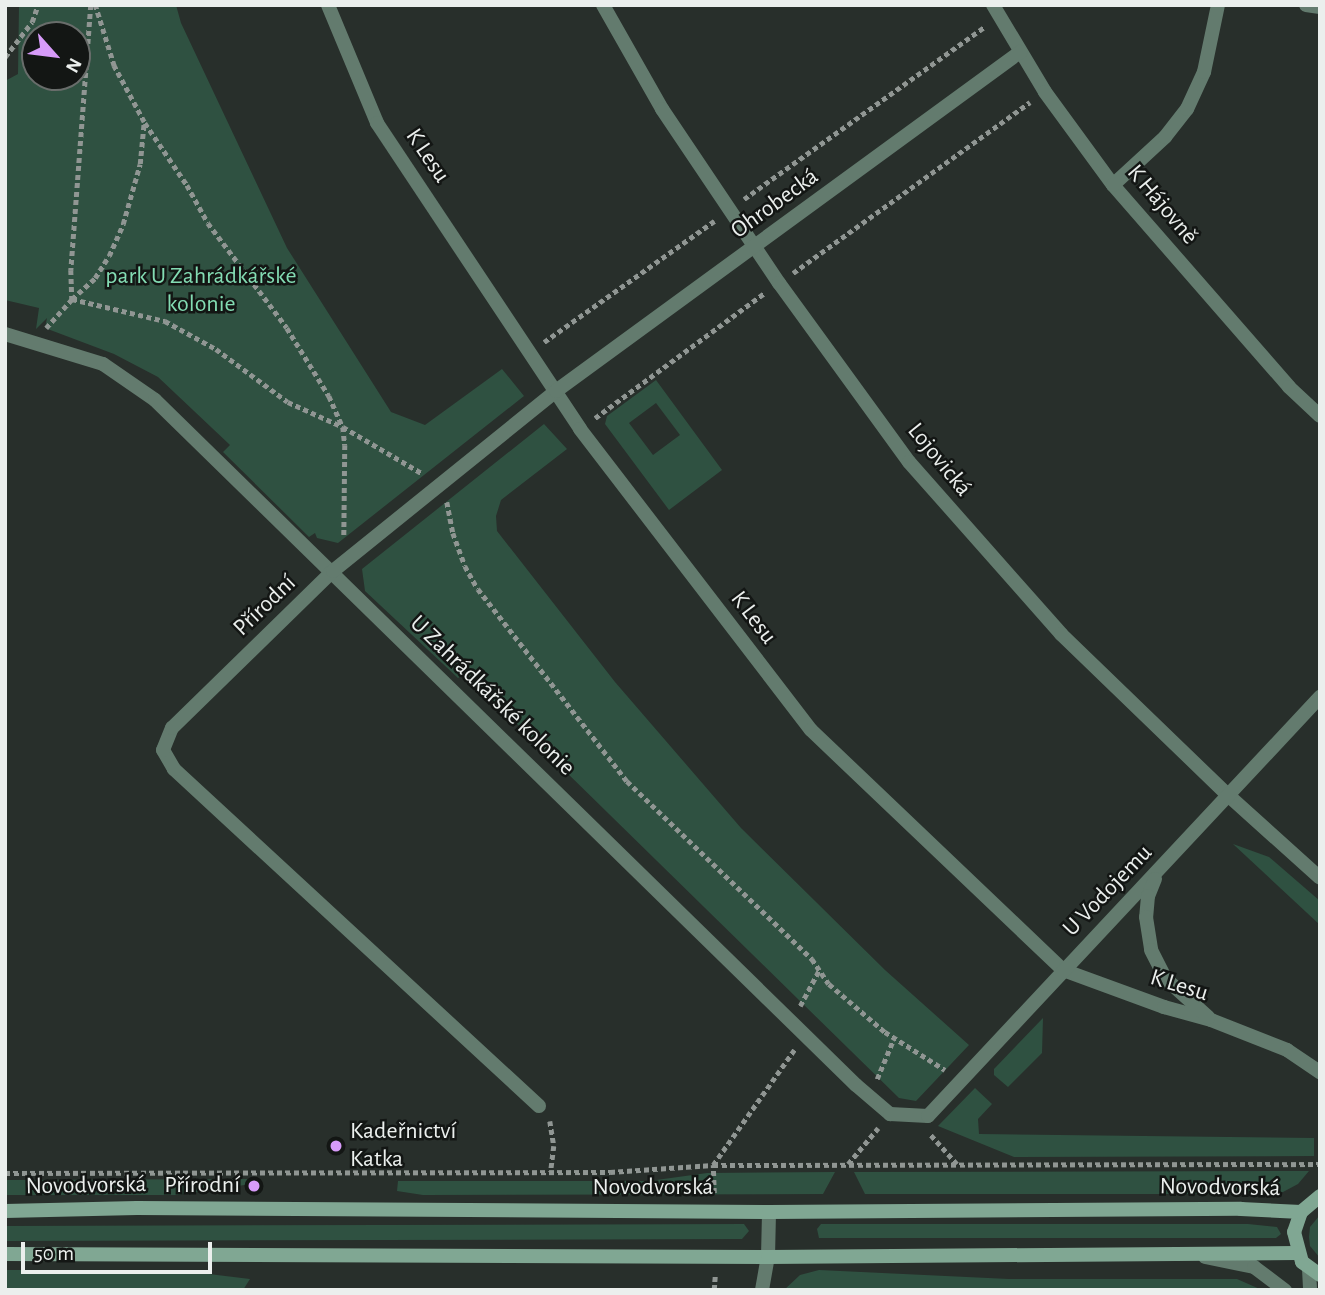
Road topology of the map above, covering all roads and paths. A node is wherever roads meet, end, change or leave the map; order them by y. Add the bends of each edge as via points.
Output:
1 (38, 5) edge
2 (93, 5) edge
3 (328, 5) edge
4 (603, 5) edge
5 (1218, 5) edge
6 (1306, 5) edge
7 (1320, 7) edge
8 (996, 11) edge
9 (1020, 52) junction
10 (5, 57) edge
11 (1045, 92) junction
12 (144, 122) junction
13 (1113, 185) junction
14 (730, 209) junction
15 (754, 247) junction
16 (779, 283) junction
17 (72, 299) junction
18 (5, 334) edge
19 (36, 343) junction
20 (530, 352) junction
21 (556, 391) junction
22 (1320, 416) edge
23 (343, 427) junction
24 (580, 429) junction
25 (436, 488) junction
26 (447, 502) dead end
27 (346, 561) junction
28 (333, 571) junction
29 (1320, 697) edge
30 (1229, 796) junction
31 (1156, 874) junction
32 (1320, 878) edge
33 (819, 970) junction
34 (1063, 970) junction
35 (788, 1018) junction
36 (1211, 1020) junction
37 (805, 1035) junction
38 (894, 1038) junction
39 (1320, 1072) edge
40 (961, 1080) junction
41 (870, 1096) junction
42 (539, 1106) joint
43 (890, 1114) junction
44 (921, 1116) junction
45 (848, 1164) junction
46 (957, 1164) junction
47 (1320, 1164) edge
48 (713, 1165) junction
49 (551, 1172) junction
50 (5, 1173) edge
51 (713, 1193) dead end
52 (1320, 1196) edge
53 (5, 1211) edge
54 (769, 1212) junction
55 (1301, 1212) junction
56 (1297, 1253) junction
57 (5, 1254) edge
58 (1194, 1254) junction
59 (768, 1257) junction
60 (715, 1270) dead end
61 (1315, 1272) edge
62 (714, 1290) edge
63 (762, 1290) edge
64 (1285, 1290) edge
65 (1310, 1290) edge

1 - 10 path via 32,22
2 - 12 path via 114,66
2 - 17 path
3 - 20 street, K Lesu via 377,122
4 - 14 street, Lojovická via 662,108
5 - 13 street via 1204,72 1187,109 1165,137
6 - 7 street
8 - 9 street, K Hájovně
8 - 14 path
9 - 11 street, K Hájovně
9 - 15 street, Ohrobecká
11 - 13 street, K Hájovně
11 - 16 path
12 - 17 path via 140,164 123,224 95,278
12 - 23 path via 226,250 311,363
13 - 22 street, K Hájovně via 1280,377
14 - 15 street, Lojovická
14 - 20 path
15 - 16 street, Lojovická
15 - 21 street, Ohrobecká
16 - 24 path
16 - 30 street, Lojovická via 909,462 984,550 1060,634
17 - 19 path
17 - 23 path via 165,321 216,349 288,402
18 - 19 street, U Zahrádkářské kolonie
19 - 28 street, U Zahrádkářské kolonie via 103,364 155,400
20 - 21 street, K Lesu
21 - 24 street, K Lesu
21 - 25 street, Přírodní
23 - 25 path via 414,468
23 - 27 path
24 - 34 street, K Lesu via 811,730
25 - 27 street, Přírodní
26 - 33 path via 457,544 478,589 584,730 627,781
27 - 28 street, Přírodní
28 - 35 street, U Zahrádkářské kolonie
28 - 42 street, Přírodní via 172,728 163,750 174,769
29 - 30 street, U Vodojemu
30 - 31 street, U Vodojemu
30 - 32 street, Lojovická
31 - 34 street, U Vodojemu
31 - 36 street via 1146,917 1151,950 1166,979
33 - 35 path via 803,1004
33 - 38 path via 829,984
34 - 36 street, K Lesu
34 - 40 street, U Vodojemu
35 - 37 street, U Zahrádkářské kolonie
36 - 39 street, K Lesu via 1287,1050
37 - 41 street, U Zahrádkářské kolonie
37 - 48 path
38 - 40 path
38 - 41 path
40 - 44 street, U Vodojemu
41 - 43 street, U Zahrádkářské kolonie
42 - 49 path via 552,1124
43 - 44 street
43 - 45 path
44 - 46 path
45 - 46 path
45 - 48 path
46 - 47 path
48 - 49 path
48 - 51 path
49 - 50 path
52 - 55 main road, Novodvorská
53 - 54 main road, Novodvorská
54 - 55 main road, Novodvorská
54 - 59 street
55 - 56 main road, Novodvorská via 1294,1232
56 - 58 main road
56 - 61 main road
57 - 59 main road
58 - 59 main road
58 - 64 street via 1254,1267
59 - 63 street
60 - 62 path
61 - 65 street

